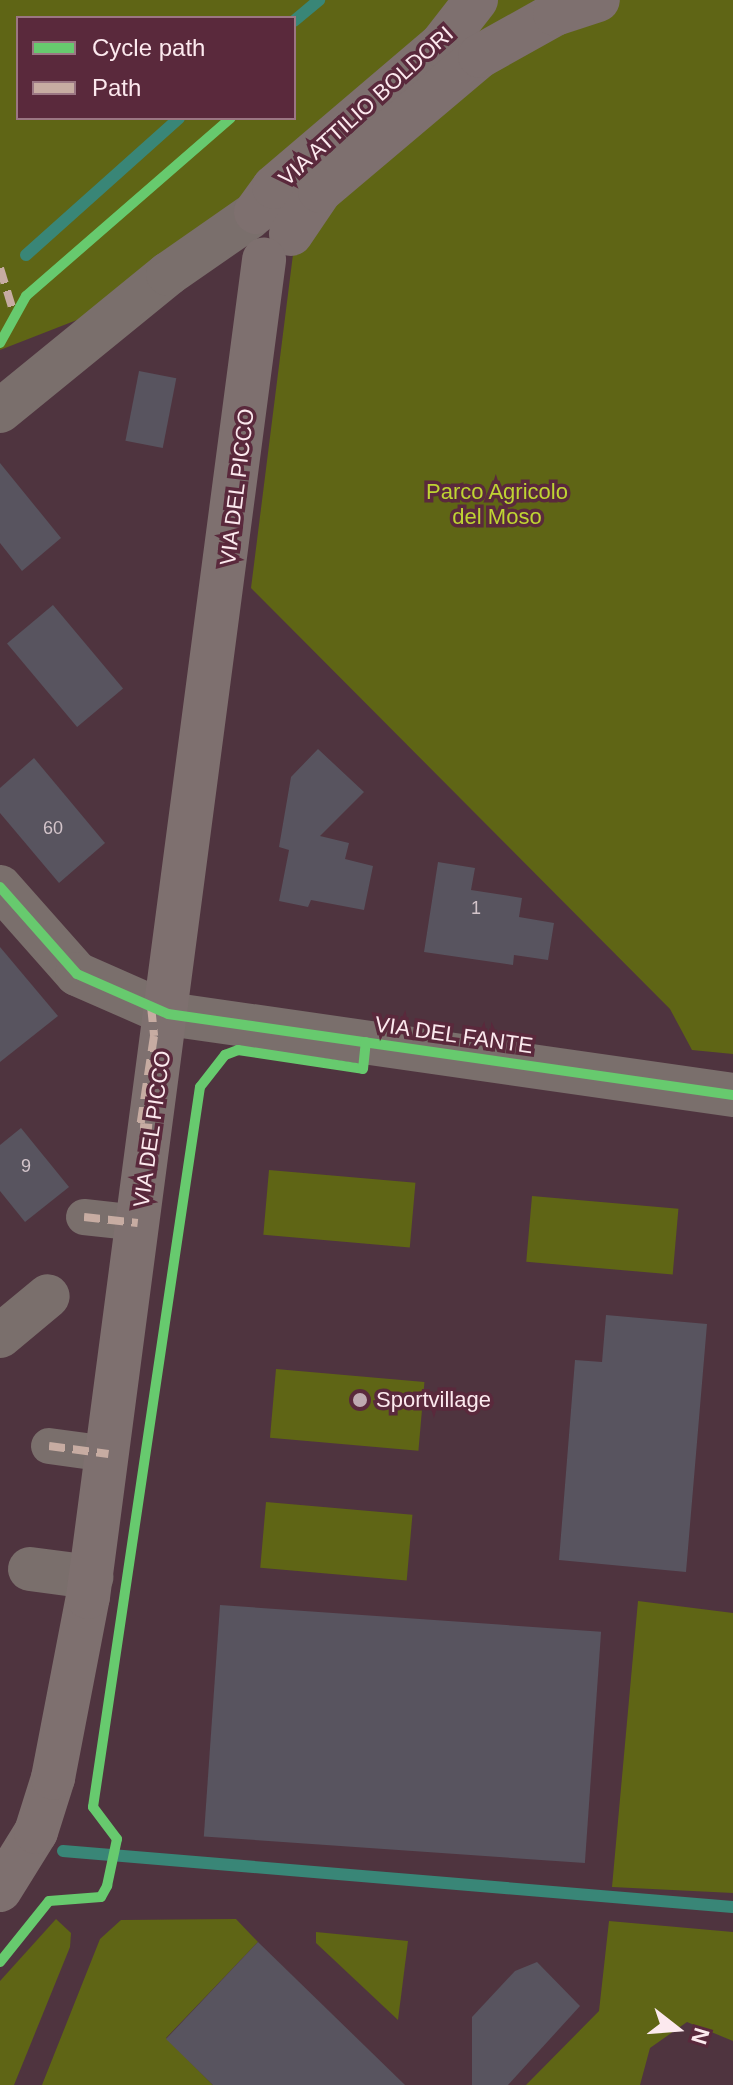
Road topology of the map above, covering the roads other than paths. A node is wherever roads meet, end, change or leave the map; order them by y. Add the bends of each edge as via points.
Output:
1 (476, 0) edge
2 (598, 0) edge
3 (262, 235) junction
4 (0, 411) edge
5 (0, 887) edge
6 (160, 1010) junction
7 (733, 1095) edge
8 (84, 1217) dead end
9 (138, 1223) junction
10 (48, 1296) dead end
11 (0, 1336) edge
12 (49, 1446) dead end
13 (108, 1454) junction
14 (30, 1569) dead end
15 (91, 1577) junction
16 (0, 1890) edge

1 - 3 main road, VIA ATTILIO BOLDORI via 441,45 274,187
2 - 3 main road, VIA ATTILIO BOLDORI via 555,14 480,56
3 - 4 street, VIA ATTILIO BOLDORI via 168,274
3 - 6 main road, VIA DEL PICCO
5 - 6 street via 77,974
6 - 7 street, VIA DEL FANTE
6 - 9 main road, VIA DEL PICCO via 152,1128
8 - 9 street
9 - 13 main road, VIA DEL PICCO
10 - 11 street
12 - 13 street
13 - 15 main road, VIA DEL PICCO
14 - 15 street
15 - 16 main road, VIA DEL PICCO via 53,1778 36,1832

